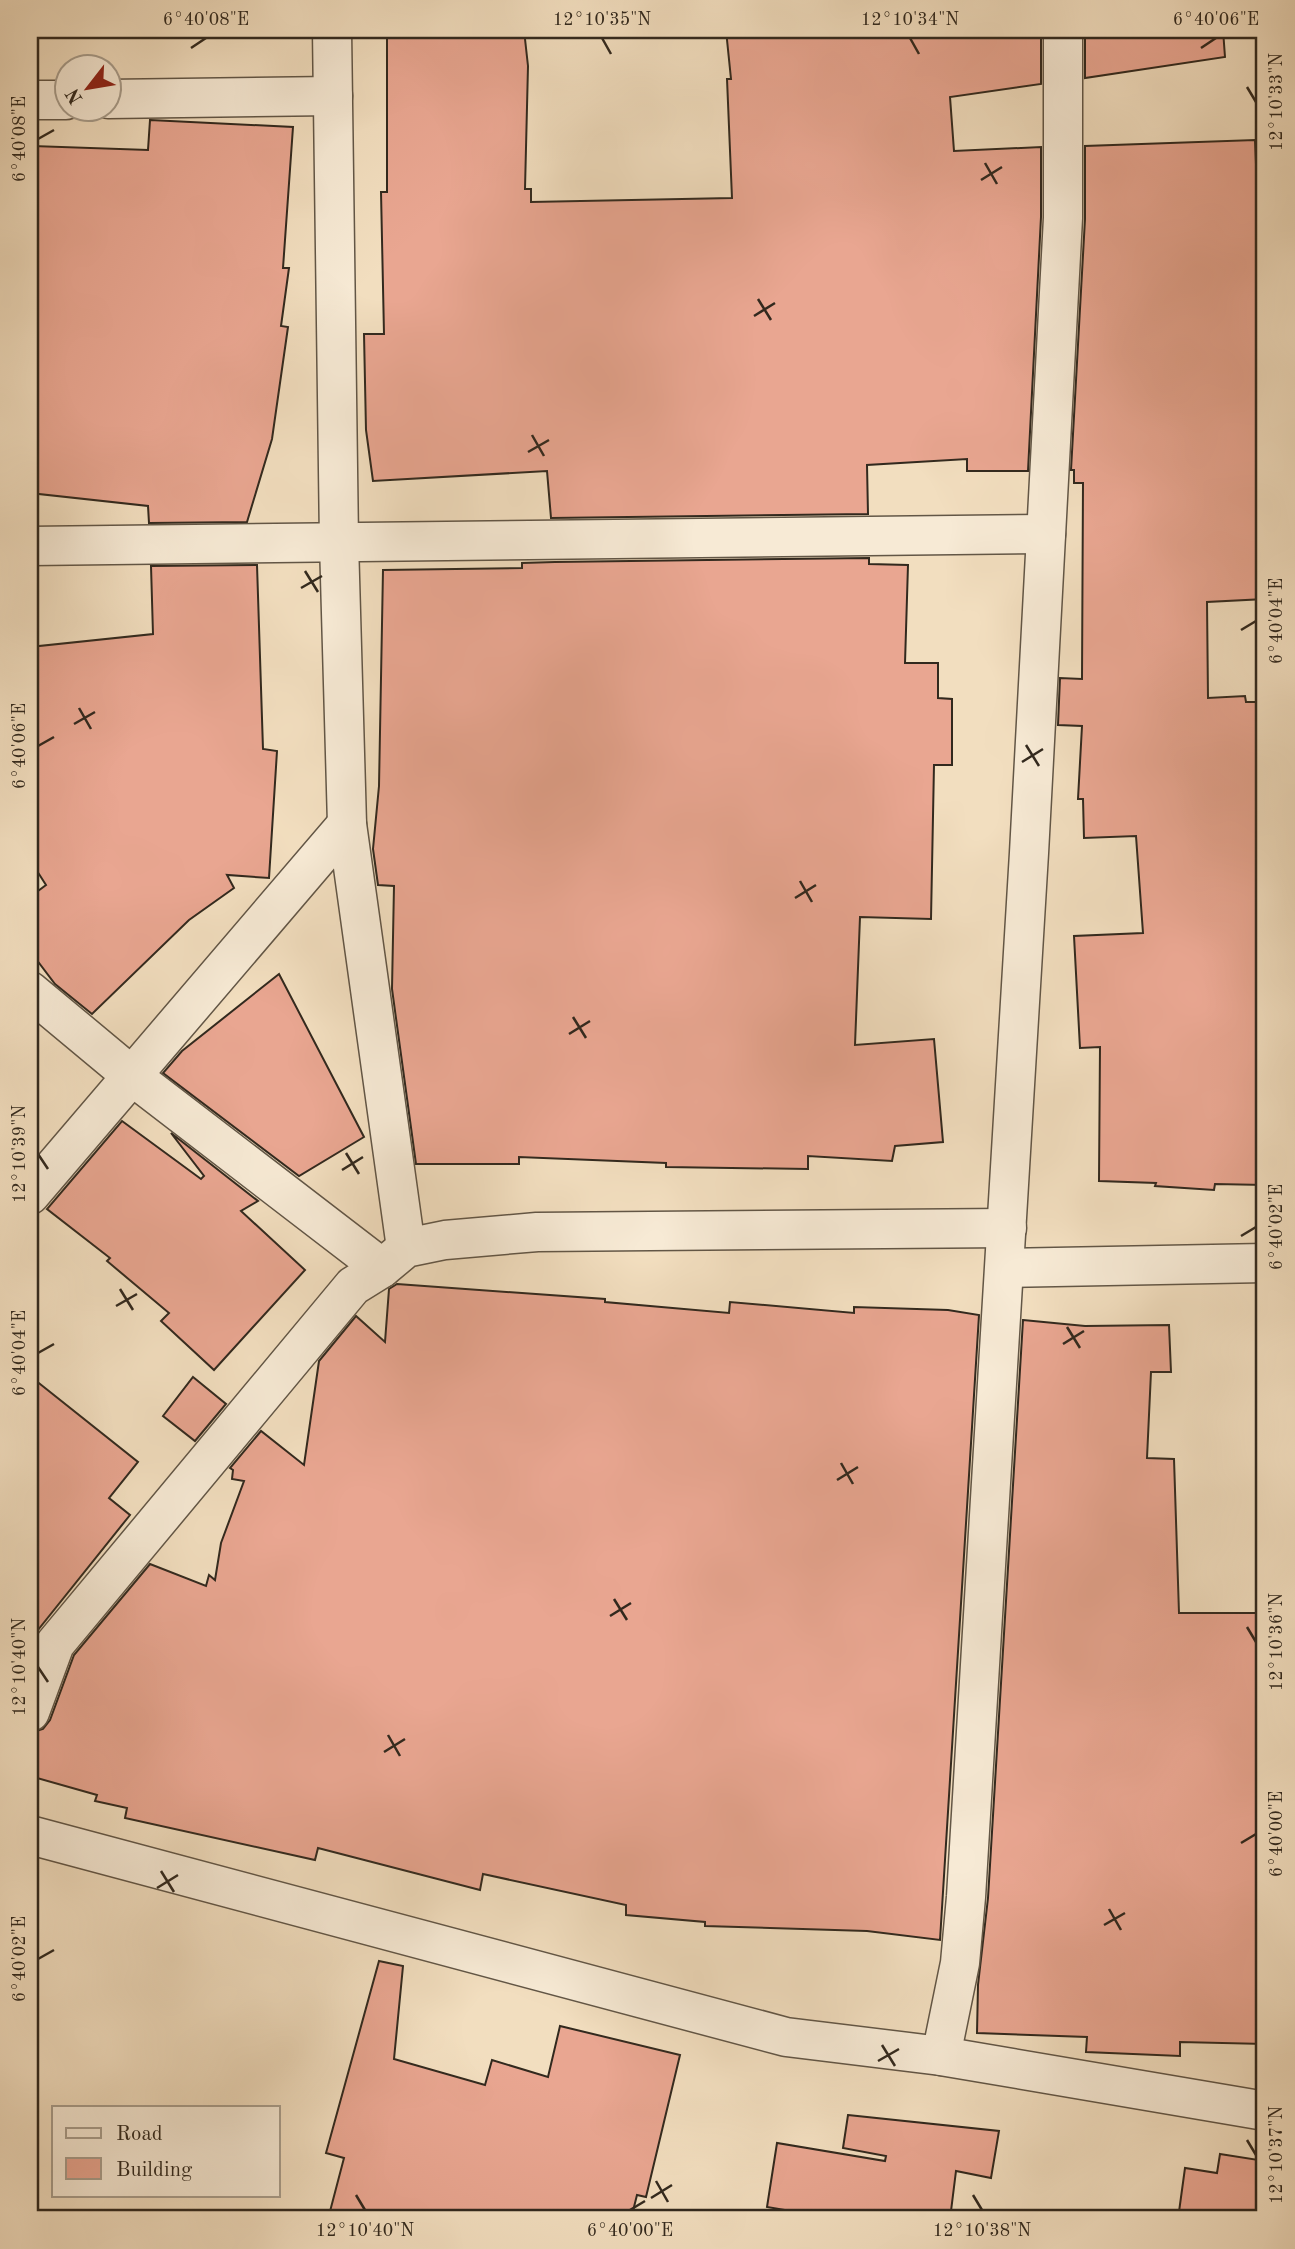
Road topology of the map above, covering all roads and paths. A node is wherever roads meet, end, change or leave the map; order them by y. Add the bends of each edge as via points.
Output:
1 (332, 30) edge
2 (1063, 30) edge
3 (333, 96) junction
4 (122, 99) edge
5 (30, 100) edge
6 (52, 100) edge
7 (1046, 534) junction
8 (339, 542) junction
9 (30, 546) edge
10 (348, 824) junction
11 (30, 990) edge
12 (132, 1076) junction
13 (30, 1195) edge
14 (1007, 1228) junction
15 (394, 1258) junction
16 (1265, 1263) edge
17 (1005, 1268) junction
18 (30, 1712) edge
19 (30, 1835) edge
20 (941, 2056) junction
21 (1265, 2111) edge

1 - 3 street
2 - 7 street via 1063,218
3 - 4 street
3 - 8 street
5 - 6 street
7 - 8 street
7 - 14 street
8 - 9 street
8 - 10 street
10 - 12 street
10 - 15 street
11 - 12 street
12 - 13 street
12 - 15 street
14 - 15 street via 537,1232 445,1240
14 - 17 street
15 - 18 street via 353,1286 55,1644
16 - 17 street
17 - 20 street via 966,1897 960,1963
19 - 20 street via 786,2037
20 - 21 street

